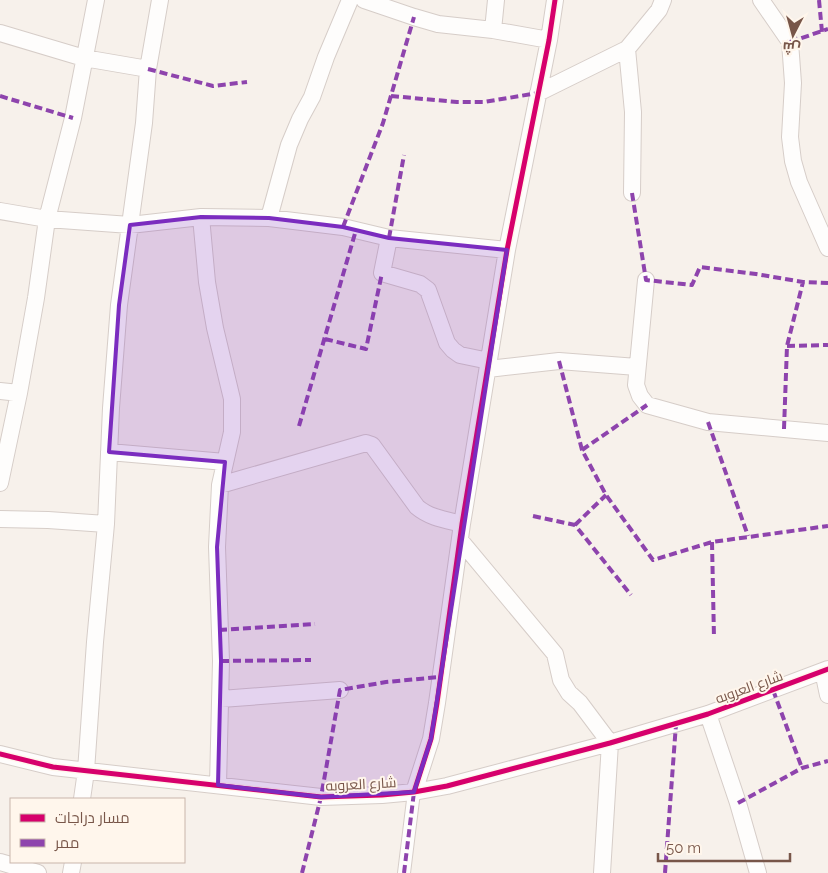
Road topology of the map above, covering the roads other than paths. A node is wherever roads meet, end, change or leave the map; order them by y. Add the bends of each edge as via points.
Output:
1 (96, 0) edge
2 (160, 0) edge
3 (350, 0) edge
4 (364, 0) edge
5 (496, 0) edge
6 (555, 0) edge
7 (663, 0) edge
8 (760, 0) edge
9 (493, 30) junction
10 (0, 33) edge
11 (550, 40) junction
12 (627, 50) junction
13 (84, 58) junction
14 (148, 69) junction
15 (538, 93) junction
16 (632, 193) dead end
17 (0, 211) edge
18 (201, 217) junction
19 (269, 218) junction
20 (47, 219) junction
21 (130, 225) junction
22 (389, 238) junction
23 (828, 248) edge
24 (508, 250) junction
25 (646, 280) dead end
26 (489, 365) junction
27 (637, 367) junction
28 (0, 391) edge
29 (19, 393) junction
30 (828, 433) edge
31 (109, 452) junction
32 (225, 462) junction
33 (0, 484) edge
34 (220, 485) junction
35 (0, 519) edge
36 (106, 524) junction
37 (461, 532) junction
38 (825, 670) edge
39 (340, 690) dead end
40 (828, 695) edge
41 (221, 699) junction
42 (708, 714) junction
43 (610, 743) junction
44 (0, 754) edge
45 (86, 771) junction
46 (218, 785) junction
47 (414, 792) junction
48 (82, 798) edge
49 (0, 862) edge
50 (38, 873) edge
51 (404, 873) edge
52 (602, 873) edge
53 (758, 873) edge

1 - 13 street
2 - 14 street
3 - 19 street via 312,97 289,145
4 - 9 street via 438,24
5 - 9 street
6 - 11 street
7 - 12 street via 659,10
8 - 23 street via 790,42 793,160 799,182
9 - 11 street
10 - 13 street
11 - 15 street
12 - 15 street
12 - 16 street via 633,112
13 - 14 street
13 - 20 street via 73,118
14 - 21 street
15 - 24 street
17 - 20 street
18 - 19 street
18 - 21 street
18 - 32 street via 214,328 232,400 232,432
19 - 22 street via 343,227
20 - 21 street
20 - 29 street
21 - 31 street via 119,305
22 - 24 street
22 - 26 street via 382,273 425,287 447,343 460,355
24 - 26 street
25 - 27 street
26 - 27 street via 559,361
26 - 37 street
27 - 30 street via 636,385 647,405 708,422
28 - 29 street
29 - 33 street
31 - 32 street
31 - 36 street
32 - 34 street
34 - 37 street via 366,443 372,445 417,507
34 - 41 street via 217,547
35 - 36 street
36 - 45 street
37 - 43 street via 555,654 560,680 568,693 580,703
37 - 47 street via 431,739
38 - 40 street
38 - 42 street, شارع العروبه
39 - 41 street
41 - 46 street
42 - 43 street, شارع العروبه
42 - 53 street
43 - 47 street, شارع العروبه
43 - 52 street
44 - 45 street, شارع العروبه
45 - 46 street, شارع العروبه
45 - 48 street
46 - 47 street, شارع العروبه via 321,797
47 - 51 street
49 - 50 street

